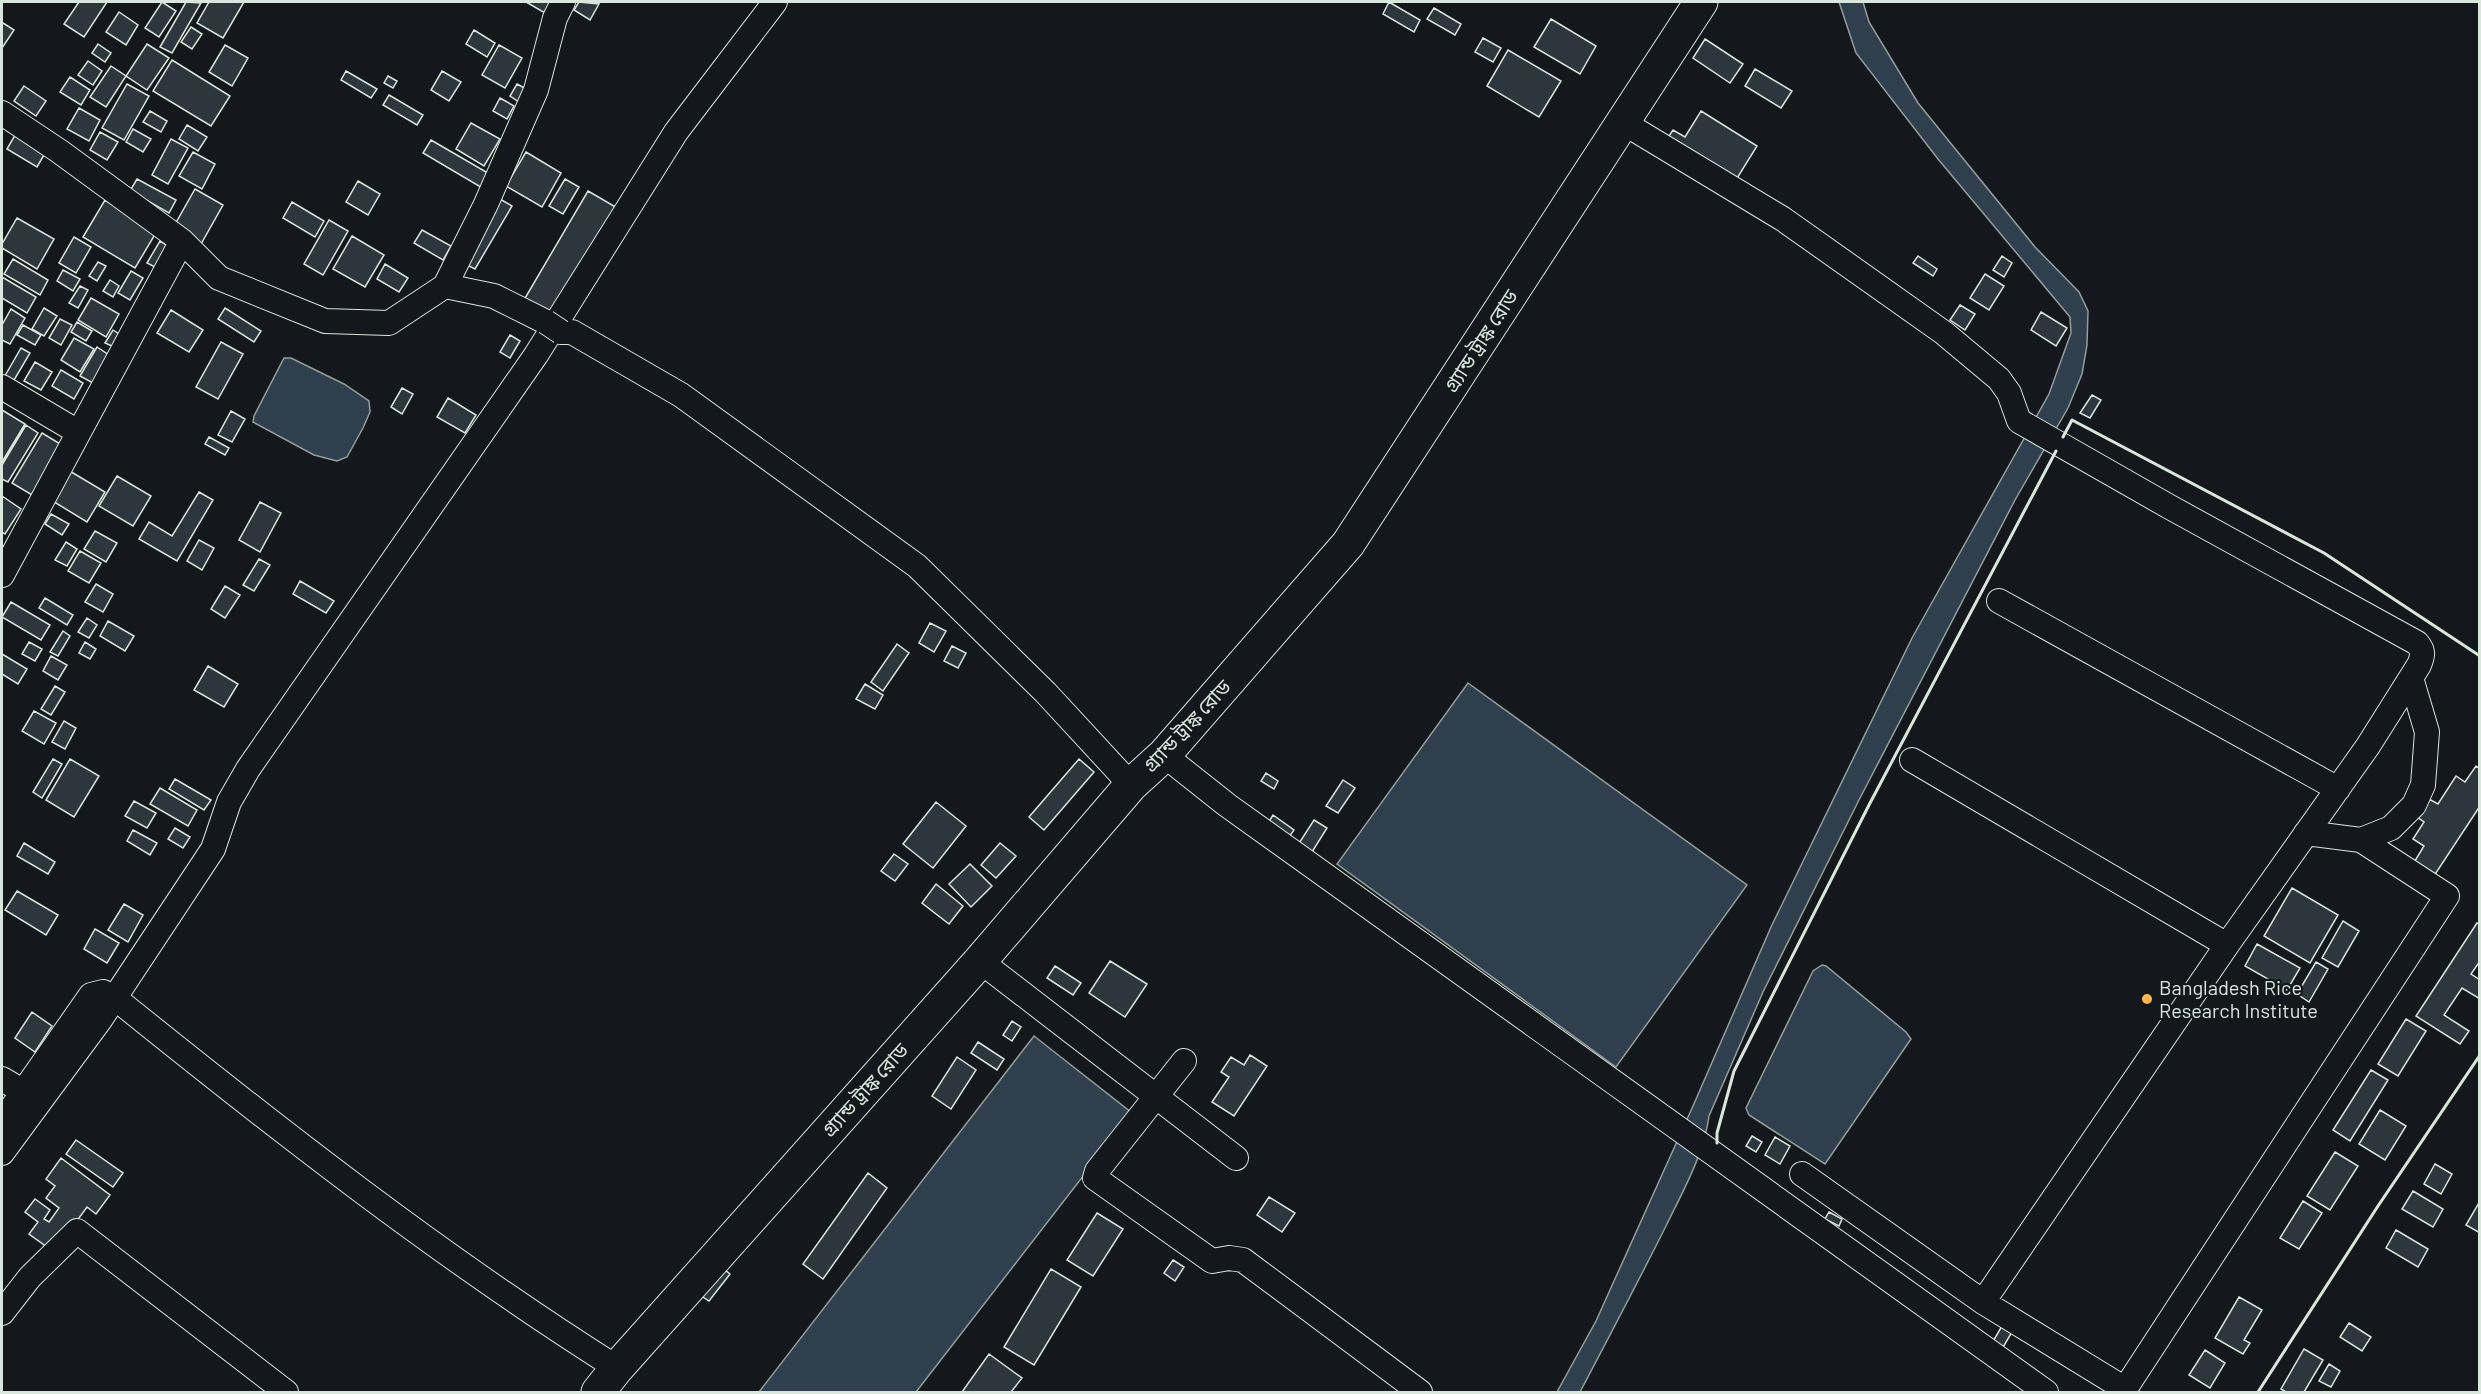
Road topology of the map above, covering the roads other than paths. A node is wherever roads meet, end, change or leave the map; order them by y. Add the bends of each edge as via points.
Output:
1 (563, 2) edge
2 (775, 2) edge
3 (1701, 2) edge
4 (2, 113) edge
5 (1624, 123) junction
6 (182, 241) junction
7 (445, 286) junction
8 (2, 387) edge
9 (78, 432) junction
10 (2, 575) edge
11 (1998, 601) dead end
12 (2411, 678) junction
13 (1164, 755) junction
14 (1912, 760) dead end
15 (1131, 785) junction
16 (2338, 789) junction
17 (2306, 833) junction
18 (2361, 840) junction
19 (2227, 945) junction
20 (980, 961) junction
21 (115, 998) junction
22 (1184, 1061) dead end
23 (2, 1078) edge
24 (24, 1092) junction
25 (1155, 1096) junction
26 (2, 1122) edge
27 (2, 1153) edge
28 (1236, 1158) dead end
29 (1802, 1174) dead end
30 (1983, 1302) junction
31 (2, 1313) edge
32 (607, 1380) edge
33 (286, 1392) edge
34 (1420, 1392) edge
35 (2046, 1392) edge

1 - 7 street via 536,90
2 - 21 street via 676,132 536,355 248,769 229,802 213,849
3 - 5 highway, গ্র্যান্ড ট্রাঙ্ক রোড
4 - 6 street
5 - 12 street via 1783,219 1944,333 1999,379 2009,393 2019,421 2417,643 2423,654
5 - 13 highway, গ্র্যান্ড ট্রাঙ্ক রোড via 1348,544
6 - 7 street via 219,278 325,321 389,323
6 - 9 street
7 - 15 street via 494,296 554,327 572,332 681,395 917,566 1046,693
8 - 9 street
9 - 10 street
11 - 16 street
12 - 16 street
12 - 18 street via 2427,732 2423,785 2404,817 2391,828
13 - 15 highway, গ্র্যান্ড ট্রাঙ্ক রোড
13 - 35 street via 1227,805
14 - 19 street
15 - 20 highway, গ্র্যান্ড ট্রাঙ্ক রোড
16 - 17 street
17 - 18 street
17 - 19 street
18 - 30 street via 2447,896 2125,1389
19 - 30 street
20 - 25 street
20 - 32 highway, গ্র্যান্ড ট্রাঙ্ক রোড
21 - 24 street via 103,992 90,995
21 - 27 street
21 - 32 street via 273,1125 556,1329
22 - 25 street
23 - 24 street
24 - 26 street
25 - 28 street
25 - 34 street via 1095,1178 1212,1261 1242,1260
29 - 30 street
31 - 33 street via 30,1276 77,1231

